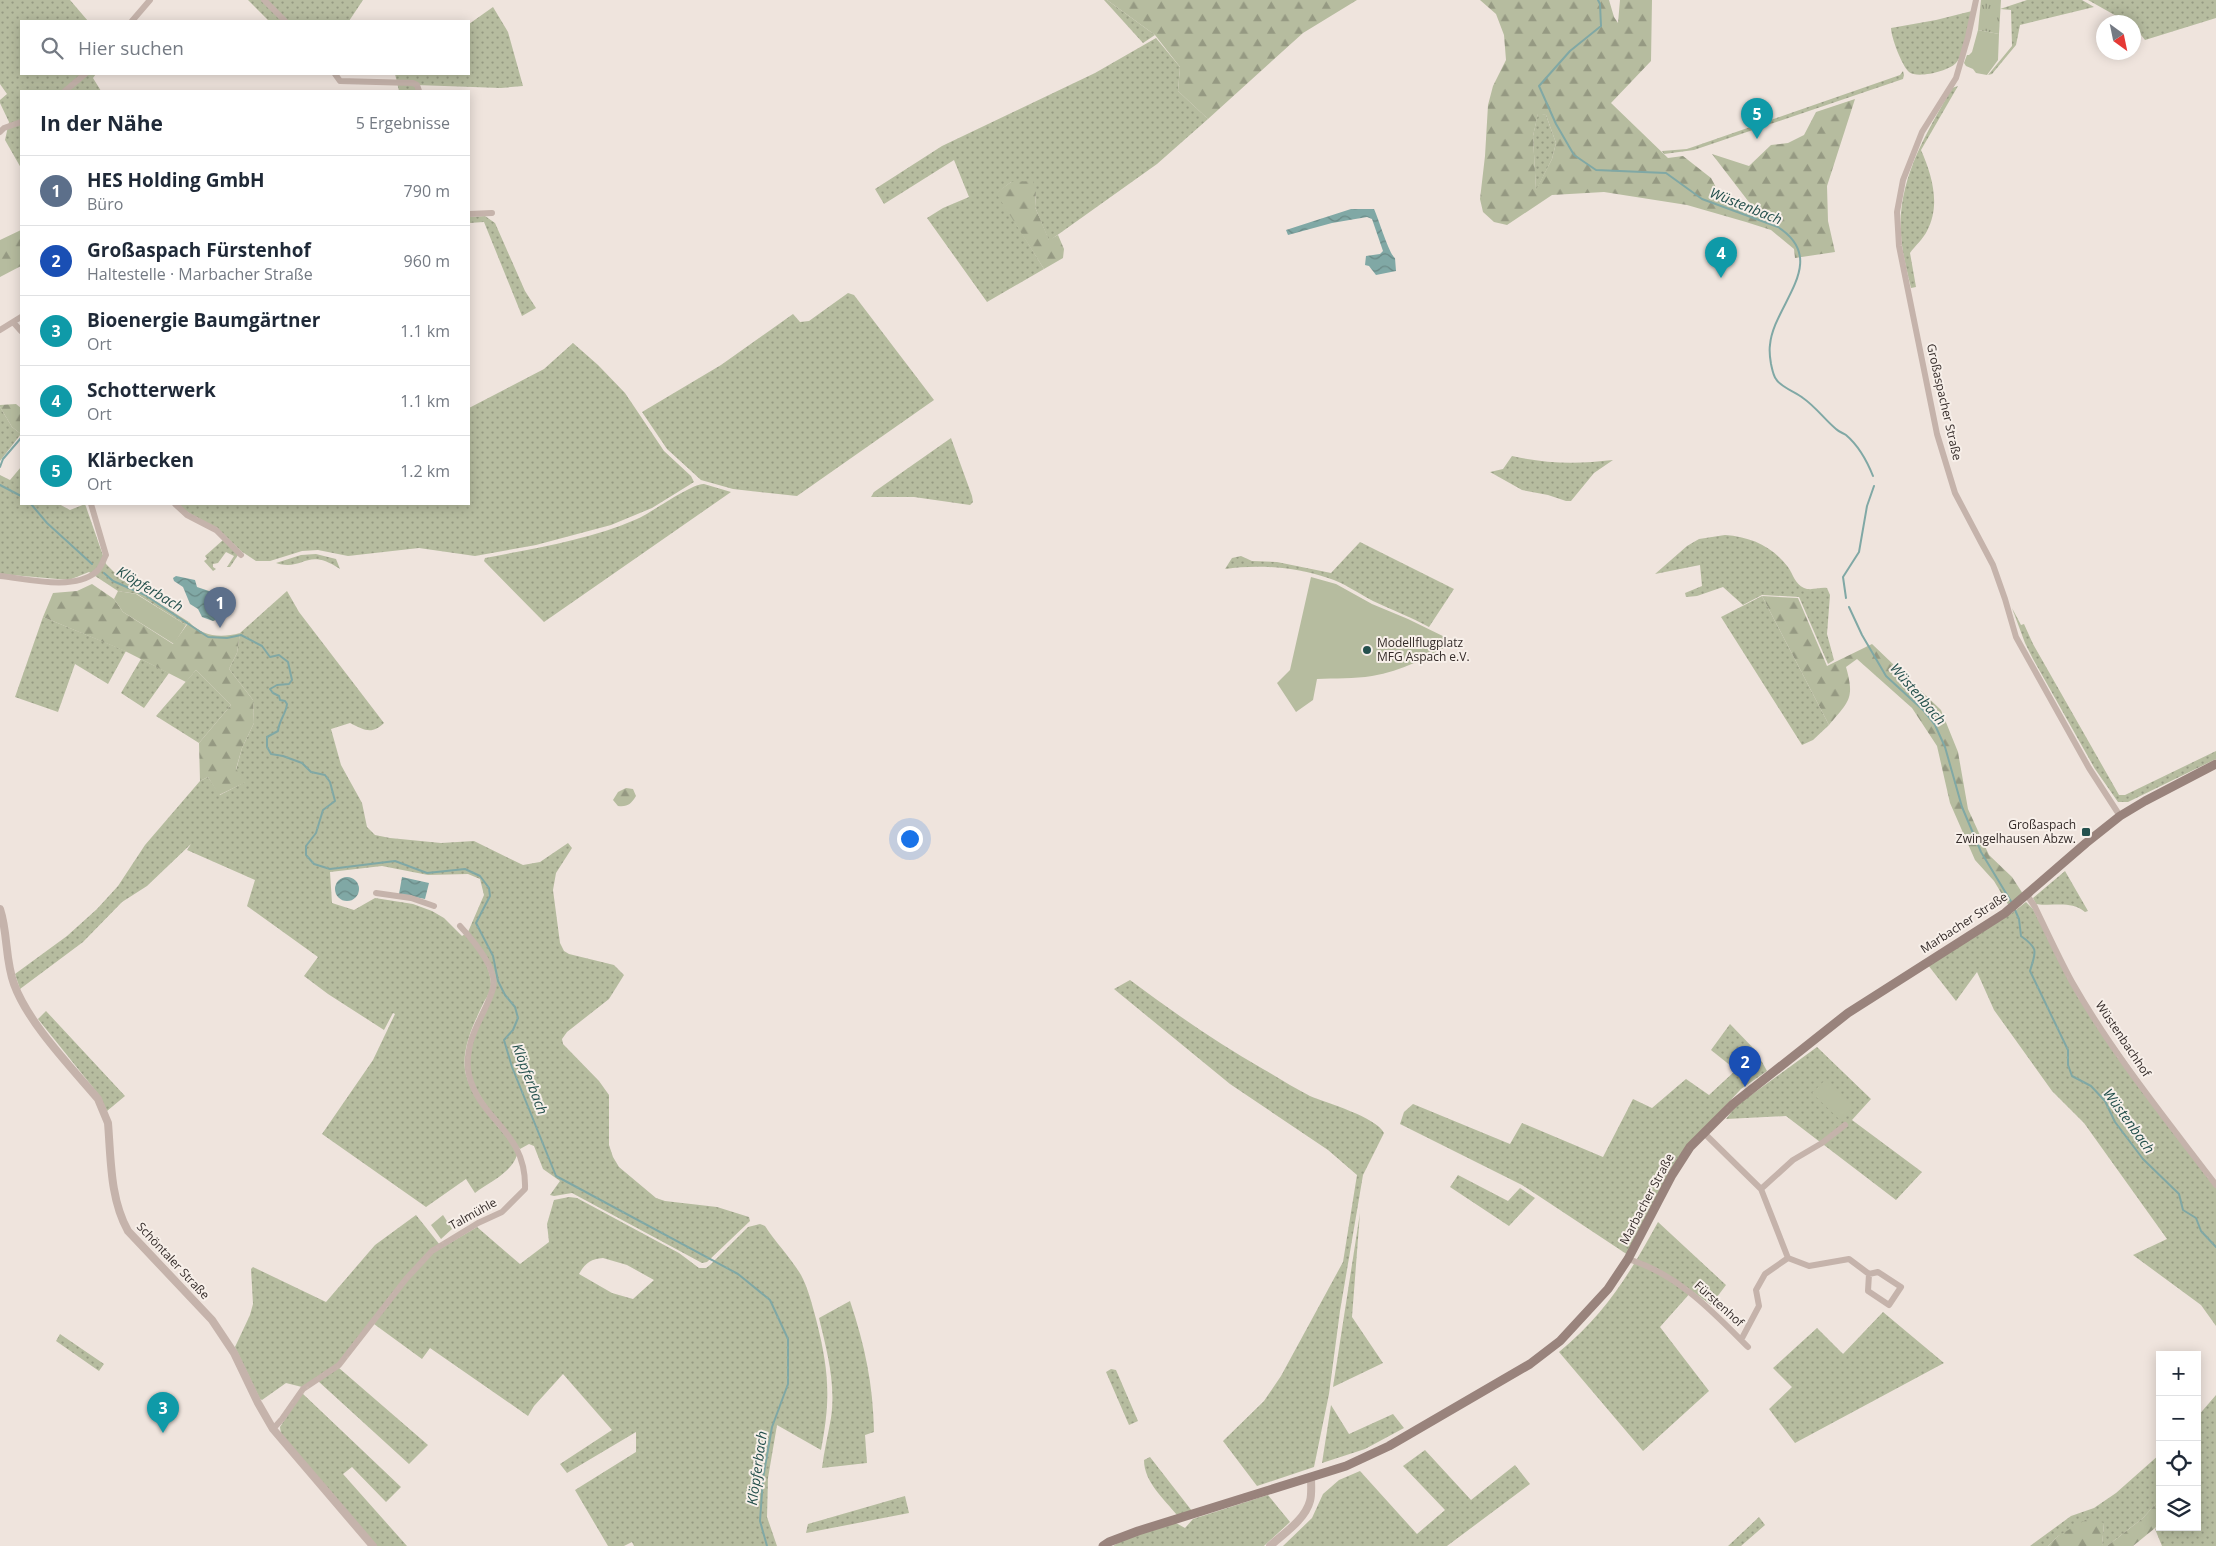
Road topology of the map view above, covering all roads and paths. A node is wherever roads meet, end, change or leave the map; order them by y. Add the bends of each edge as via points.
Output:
1 (150, 0) edge
2 (264, 0) edge
3 (1976, 0) edge
4 (133, 20) edge
5 (283, 20) edge
6 (84, 75) edge
7 (335, 75) edge
8 (66, 90) edge
9 (419, 90) edge
10 (20, 122) edge
11 (0, 132) edge
12 (492, 213) dead end
13 (470, 214) edge
14 (20, 318) edge
15 (13, 322) junction
16 (0, 330) edge
17 (20, 330) edge
18 (91, 505) edge
19 (176, 505) edge
20 (241, 555) dead end
21 (0, 576) edge
22 (2216, 764) edge
23 (2120, 816) junction
24 (376, 892) dead end
25 (2027, 895) junction
26 (434, 906) dead end
27 (0, 909) edge
28 (460, 926) dead end
29 (1845, 1125) dead end
30 (1703, 1132) junction
31 (2216, 1185) edge
32 (1761, 1189) junction
33 (1788, 1258) junction
34 (1628, 1259) junction
35 (1868, 1274) junction
36 (1741, 1340) junction
37 (1748, 1347) dead end
38 (273, 1428) junction
39 (1311, 1477) junction
40 (1121, 1538) junction
41 (372, 1546) edge
42 (1103, 1546) edge
43 (1110, 1546) edge
44 (1270, 1546) edge

1 - 4 street
2 - 5 street
3 - 23 street, Großaspacher Straße via 1956,78 1922,132 1903,180 1897,212 1899,246 1937,434 1955,494 1993,565 2016,637 2089,768
6 - 8 street
7 - 9 street via 340,81 413,83
10 - 11 street
12 - 13 street
14 - 15 street
15 - 16 street
15 - 17 street
18 - 21 street via 106,555 96,572 69,583
19 - 20 street via 187,515 216,530
22 - 23 main road, Marbacher Straße
23 - 25 main road, Marbacher Straße
24 - 26 street
25 - 30 main road, Marbacher Straße via 1848,1013
25 - 31 street, Wüstenbachhof via 2090,1010 2134,1077
27 - 38 street, Schöntaler Straße via 11,973 18,993 29,1014 98,1099 104,1112 116,1200 125,1225 212,1320 234,1353
28 - 38 street, Talmühle via 475,943 492,972 494,987 475,1026 467,1055 468,1074 474,1090 518,1150 524,1166 525,1189 502,1212 432,1251 406,1279 344,1360 303,1389
29 - 32 street via 1793,1160
30 - 32 street
30 - 34 main road, Marbacher Straße via 1672,1175
32 - 33 street
33 - 35 street via 1809,1266 1849,1259
33 - 36 street, Fürstenhof via 1765,1274 1756,1290 1759,1306
34 - 36 street, Fürstenhof via 1671,1279 1701,1300
34 - 39 main road, Marbacher Straße via 1586,1315 1560,1342 1530,1364 1389,1446 1346,1466
35 - 35 street via 1878,1272 1901,1287 1889,1305 1868,1291
36 - 37 street, Fürstenhof
38 - 41 street, Schöntaler Straße
39 - 40 main road, Marbacher Straße
39 - 44 street via 1307,1509
40 - 42 main road
40 - 43 main road

